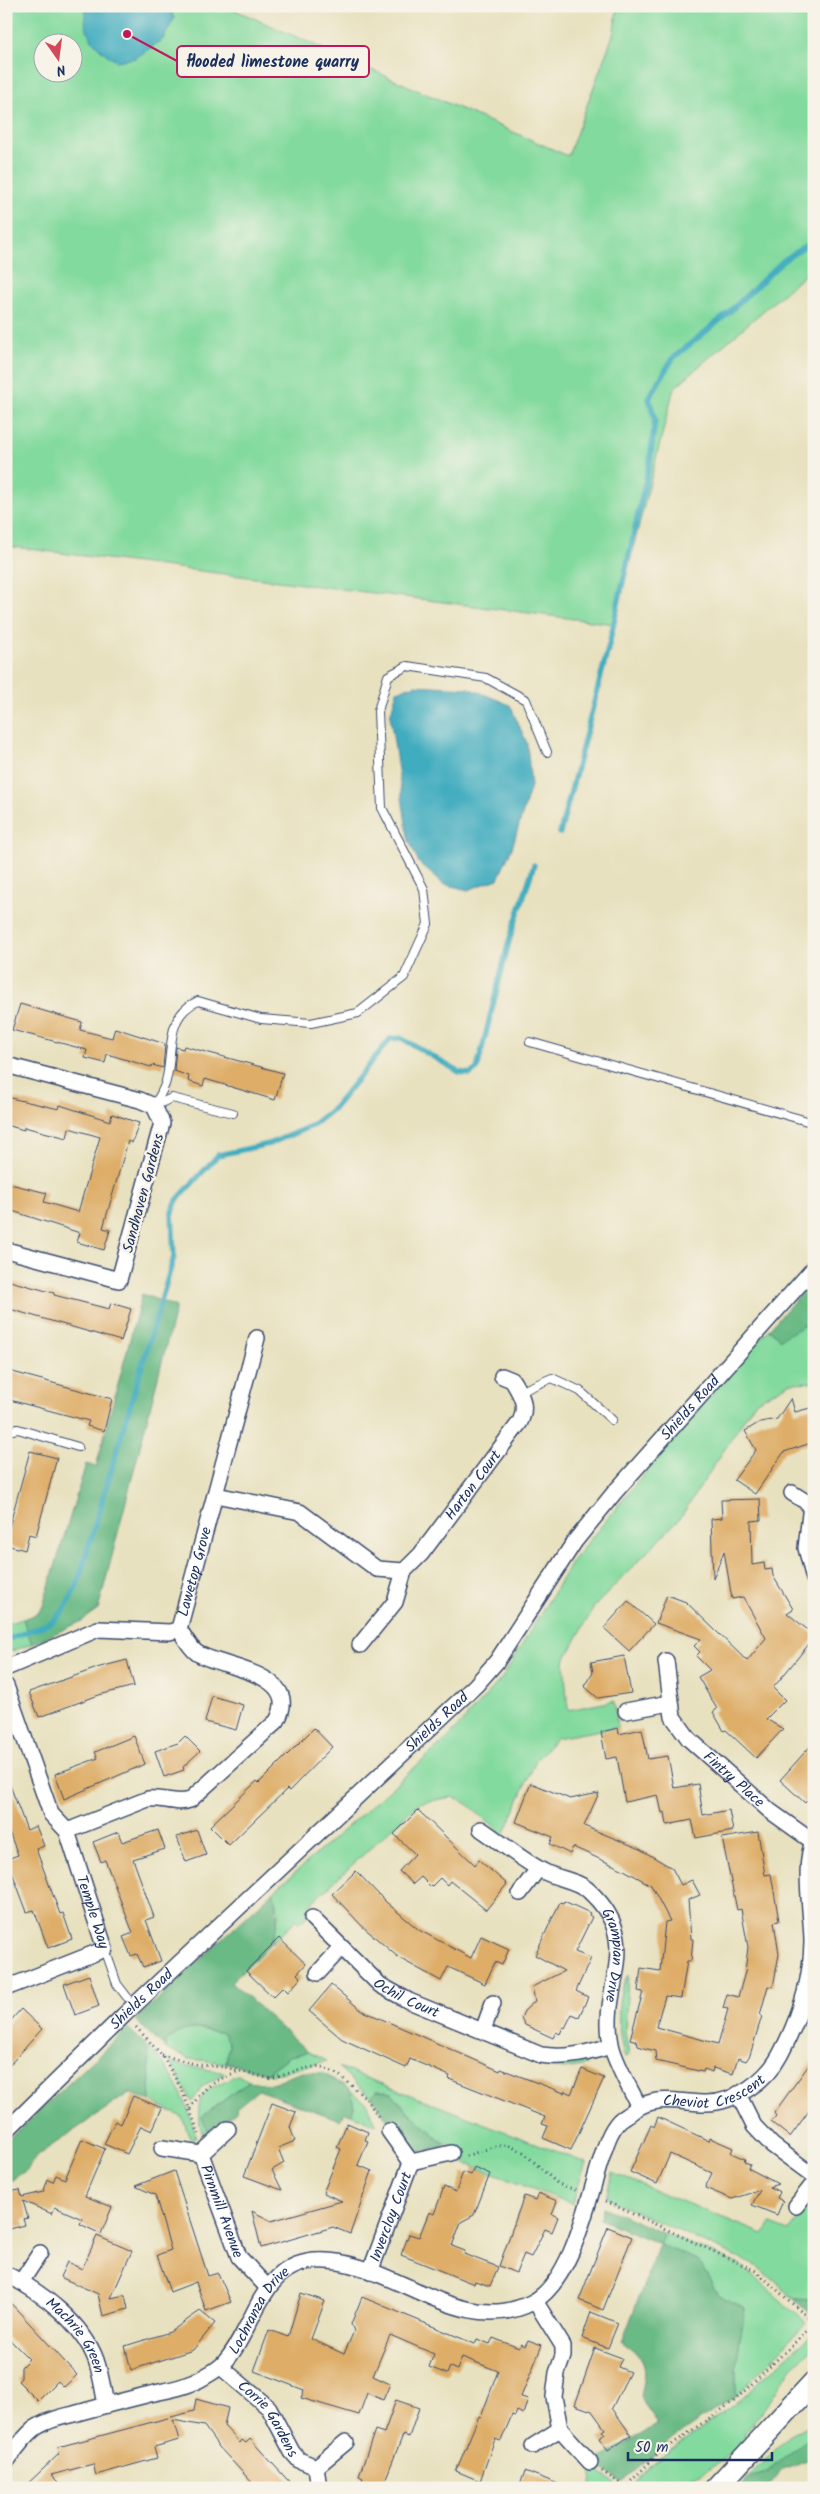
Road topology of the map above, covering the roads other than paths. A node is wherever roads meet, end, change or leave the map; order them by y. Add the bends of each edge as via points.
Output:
1 (547, 752) dead end
2 (530, 1042) dead end
3 (6, 1065) edge
4 (154, 1106) junction
5 (233, 1113) dead end
6 (814, 1123) edge
7 (6, 1250) edge
8 (814, 1268) edge
9 (257, 1338) dead end
10 (502, 1376) dead end
11 (520, 1392) junction
12 (612, 1420) dead end
13 (6, 1431) edge
14 (78, 1447) dead end
15 (792, 1493) dead end
16 (216, 1495) junction
17 (812, 1504) edge
18 (404, 1571) junction
19 (814, 1579) edge
20 (179, 1629) junction
21 (360, 1645) dead end
22 (666, 1662) dead end
23 (6, 1668) edge
24 (6, 1686) edge
25 (670, 1703) junction
26 (626, 1711) dead end
27 (481, 1828) dead end
28 (67, 1831) junction
29 (813, 1840) edge
30 (538, 1869) junction
31 (520, 1893) dead end
32 (312, 1918) dead end
33 (813, 1945) edge
34 (341, 1948) junction
35 (104, 1949) junction
36 (318, 1973) dead end
37 (6, 1988) edge
38 (127, 1997) dead end
39 (493, 2003) dead end
40 (483, 2030) junction
41 (611, 2046) junction
42 (738, 2094) junction
43 (639, 2107) junction
44 (228, 2129) dead end
45 (6, 2131) edge
46 (389, 2131) road end
47 (162, 2148) dead end
48 (202, 2151) junction
49 (451, 2153) road end
50 (411, 2162) junction
51 (814, 2176) edge
52 (814, 2183) edge
53 (796, 2206) dead end
54 (40, 2253) dead end
55 (370, 2272) junction
56 (6, 2274) edge
57 (21, 2282) junction
58 (268, 2288) junction
59 (535, 2301) junction
60 (221, 2367) junction
61 (814, 2382) edge
62 (106, 2405) junction
63 (560, 2429) junction
64 (346, 2442) dead end
65 (533, 2446) dead end
66 (6, 2462) edge
67 (590, 2462) road end
68 (316, 2467) junction
69 (319, 2488) edge
70 (716, 2488) edge

1 - 4 lane via 526,700 486,678 407,666 388,676 378,711 382,808 424,889 428,924 404,977 358,1013 310,1023 261,1019 198,1001 191,1004 173,1026 166,1082
2 - 6 lane
3 - 4 street
4 - 5 lane via 172,1098
4 - 7 street, Sandhaven Gardens via 162,1123 119,1280
8 - 45 street, Shields Road via 581,1534 497,1661 476,1685 124,2015
9 - 16 street, Lawetop Grove
10 - 11 street via 512,1380
11 - 12 lane via 552,1378 580,1391
11 - 18 street, Harton Court via 524,1404 520,1422 421,1554
13 - 14 lane via 18,1429
15 - 17 street
16 - 18 street via 300,1512 377,1569
16 - 20 street, Lawetop Grove
17 - 19 street via 806,1548
18 - 21 street, Harton Court via 395,1602
20 - 23 street, Lawetop Grove via 170,1632 98,1629
20 - 28 street via 195,1652 264,1678 276,1686 281,1700 277,1721 190,1800 182,1803 148,1799
22 - 25 street, Fintry Place
24 - 28 street via 51,1814
25 - 26 street
25 - 29 street, Fintry Place via 674,1717 690,1739 770,1811
27 - 30 street, Grampian Drive
28 - 35 street, Temple Way
29 - 33 street, Cheviot Crescent via 809,1853
30 - 31 street
30 - 41 street, Grampian Drive via 588,1889 606,1908 616,1926 619,1958 611,2010
32 - 34 street, Ochil Court
33 - 42 street, Cheviot Crescent via 803,2006 779,2058 751,2088
34 - 36 street
34 - 40 street, Ochil Court via 380,1986
35 - 37 street, Temple Way
35 - 38 lane via 117,1984
39 - 40 street
40 - 41 street, Ochil Court via 541,2055 559,2058
41 - 43 street, Grampian Drive
42 - 43 street, Cheviot Crescent via 714,2102 654,2100
42 - 51 street via 754,2126 772,2145
43 - 59 street, Cheviot Crescent via 620,2121 608,2140 571,2252 557,2280
44 - 48 street, Pirnmill Avenue
46 - 50 street, Invercloy Court
47 - 48 street, Pirnmill Avenue
48 - 58 street, Pirnmill Avenue via 239,2257
49 - 50 street, Invercloy Court
50 - 55 street, Invercloy Court
52 - 53 street
54 - 57 street
55 - 58 street, Lochranza Drive via 334,2262 314,2261 280,2274
55 - 59 street, Lochranza Drive via 475,2311 512,2310
56 - 57 street, Machrie Green
57 - 62 street, Machrie Green via 81,2332 97,2361
58 - 60 street, Lochranza Drive
59 - 63 street via 562,2346 563,2356 554,2397
60 - 62 street, Lochranza Drive via 192,2384
60 - 68 street, Corrie Gardens via 269,2408 299,2460
61 - 70 street
62 - 66 street, Lochranza Drive via 56,2418 36,2427
63 - 65 street
63 - 67 street
64 - 68 street, Corrie Gardens
68 - 69 street, Corrie Gardens

